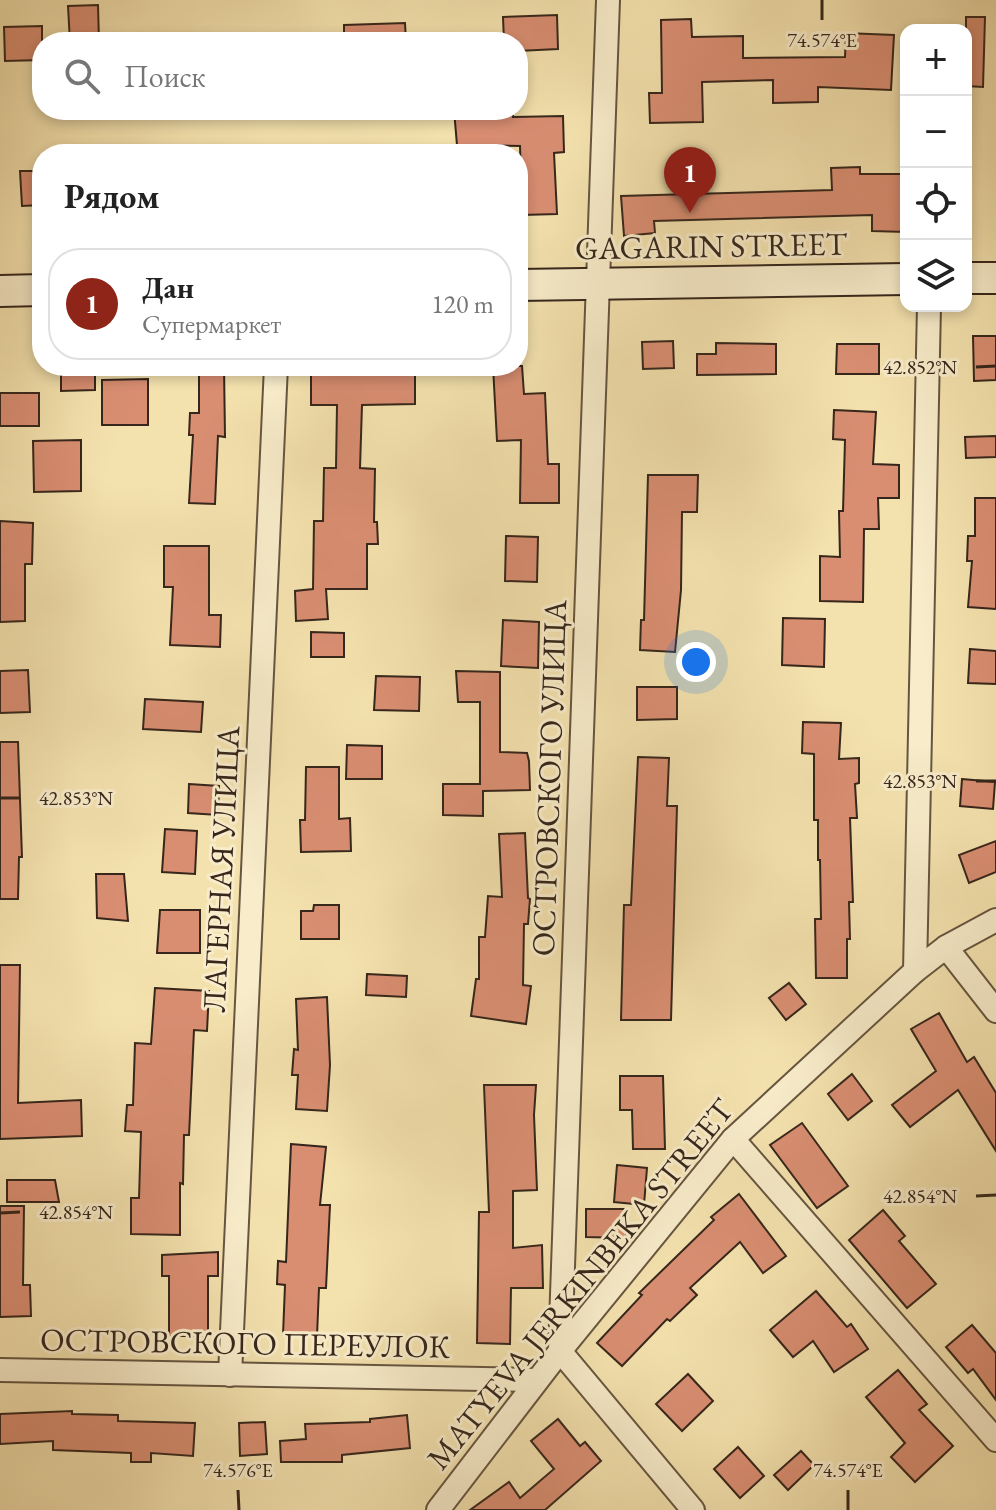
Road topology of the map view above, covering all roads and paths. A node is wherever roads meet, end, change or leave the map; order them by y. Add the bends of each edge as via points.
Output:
1 (608, 0) edge
2 (972, 278) edge
3 (996, 278) edge
4 (900, 279) edge
5 (600, 283) junction
6 (528, 285) edge
7 (32, 290) edge
8 (0, 291) edge
9 (929, 312) edge
10 (276, 376) edge
11 (996, 920) edge
12 (946, 947) junction
13 (915, 971) junction
14 (996, 1011) edge
15 (733, 1139) junction
16 (560, 1351) junction
17 (0, 1370) edge
18 (230, 1375) junction
19 (537, 1380) junction
20 (996, 1440) edge
21 (438, 1510) edge
22 (693, 1510) edge

1 - 5 street, ОСТРОВСКОГО УЛИЦА
2 - 3 main road
4 - 5 main road, GAGARIN STREET
5 - 6 main road, GAGARIN STREET
5 - 16 street, ОСТРОВСКОГО УЛИЦА
7 - 8 main road
9 - 13 street
10 - 18 street, ЛАГЕРНАЯ УЛИЦА
11 - 12 street, MATYEVA JERKINBEKA STREET
12 - 13 street, MATYEVA JERKINBEKA STREET
12 - 14 street
13 - 15 street, MATYEVA JERKINBEKA STREET
15 - 16 street, MATYEVA JERKINBEKA STREET
15 - 20 street
16 - 19 street, MATYEVA JERKINBEKA STREET
16 - 22 street
17 - 18 street, ОСТРОВСКОГО ПЕРЕУЛОК
18 - 19 street, ОСТРОВСКОГО ПЕРЕУЛОК
19 - 21 street, MATYEVA JERKINBEKA STREET

